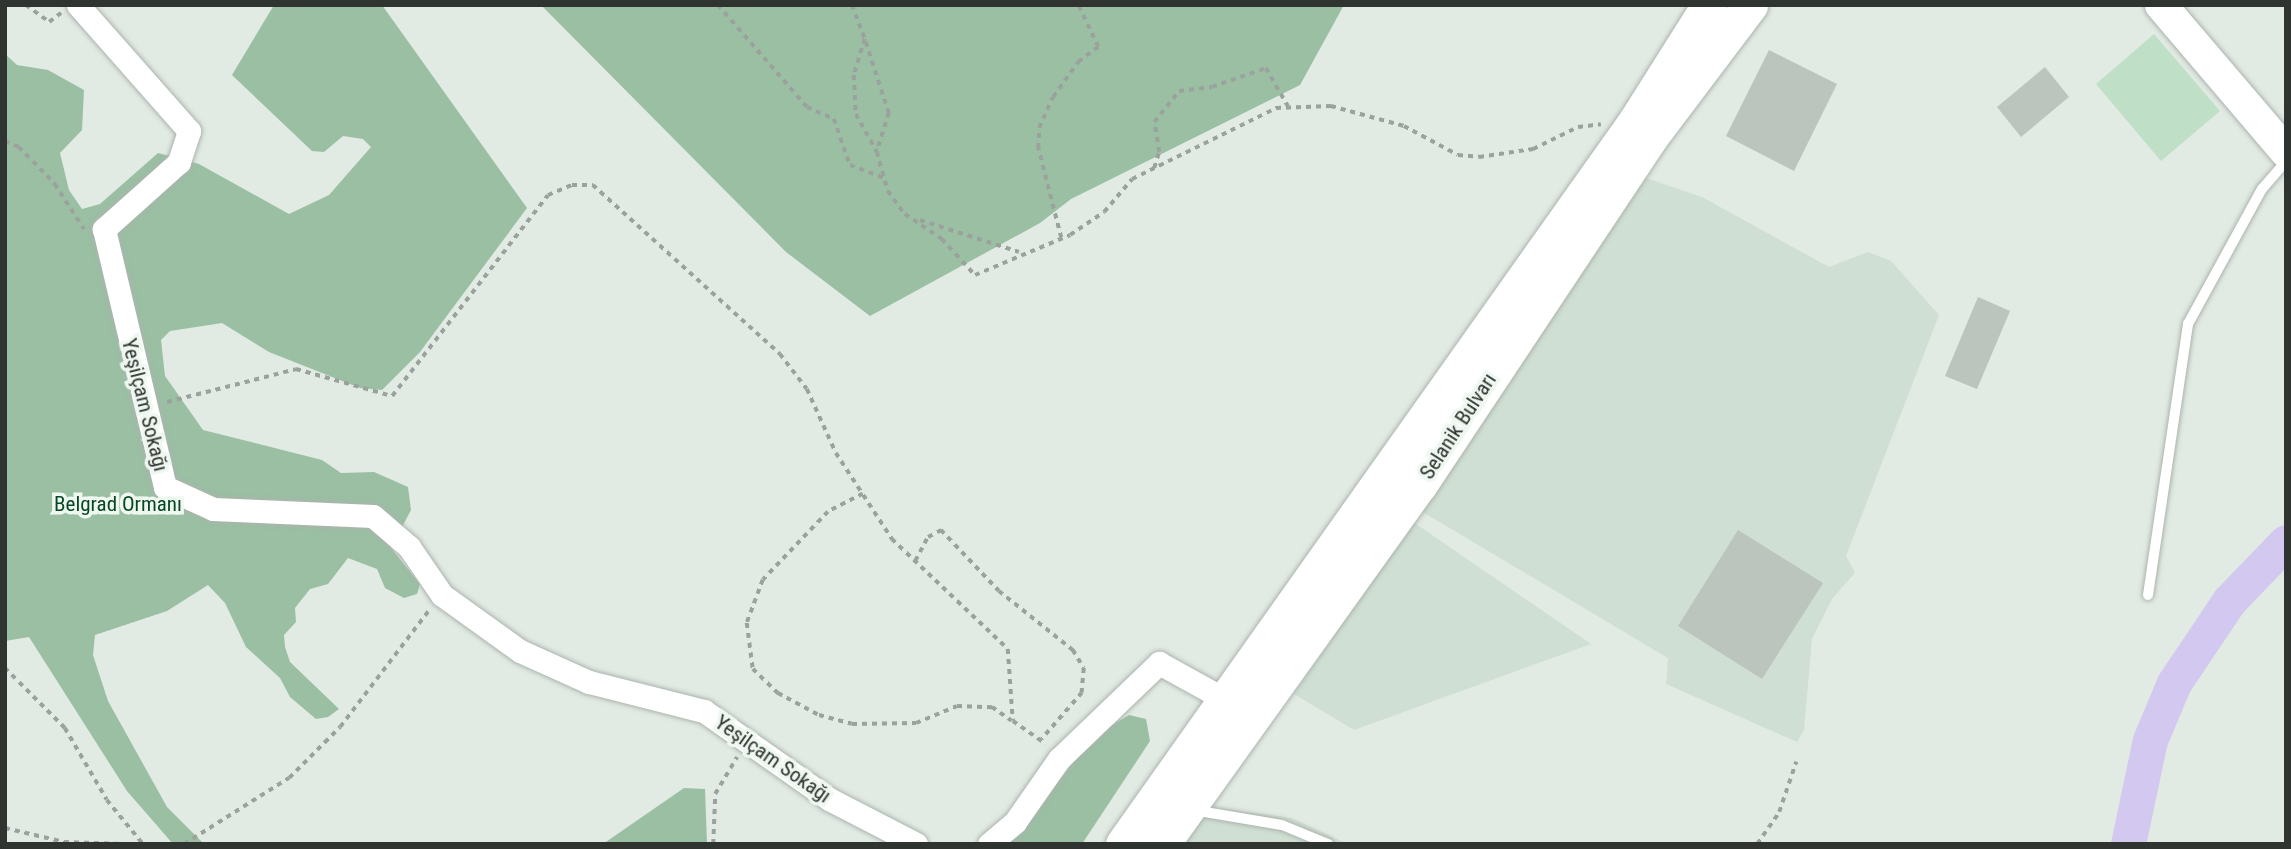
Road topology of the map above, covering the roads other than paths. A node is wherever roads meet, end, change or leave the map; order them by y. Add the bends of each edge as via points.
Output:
1 (78, 5) edge
2 (1709, 5) edge
3 (1750, 5) edge
4 (2161, 5) edge
5 (2286, 152) edge
6 (2286, 161) edge
7 (2148, 596) dead end
8 (1226, 700) junction
9 (1188, 807) junction
10 (916, 844) edge
11 (989, 844) edge
12 (1123, 844) edge
13 (1162, 844) edge
14 (1328, 844) edge

1 - 10 street, Yeşilçam Sokağı via 189,131 179,162 104,229 165,487 225,511 373,516 409,547 442,595 520,651 589,682 704,710 748,746 829,799
2 - 8 main road, Selanik Bulvarı via 1635,122 1352,514
3 - 9 main road, Selanik Bulvarı via 1649,139 1420,484
4 - 5 main road
6 - 7 lane via 2262,189 2188,324
8 - 11 street via 1158,663 1059,759 1015,822
8 - 12 main road, Selanik Bulvarı
9 - 13 main road, Selanik Bulvarı
9 - 14 lane via 1200,815 1282,825

